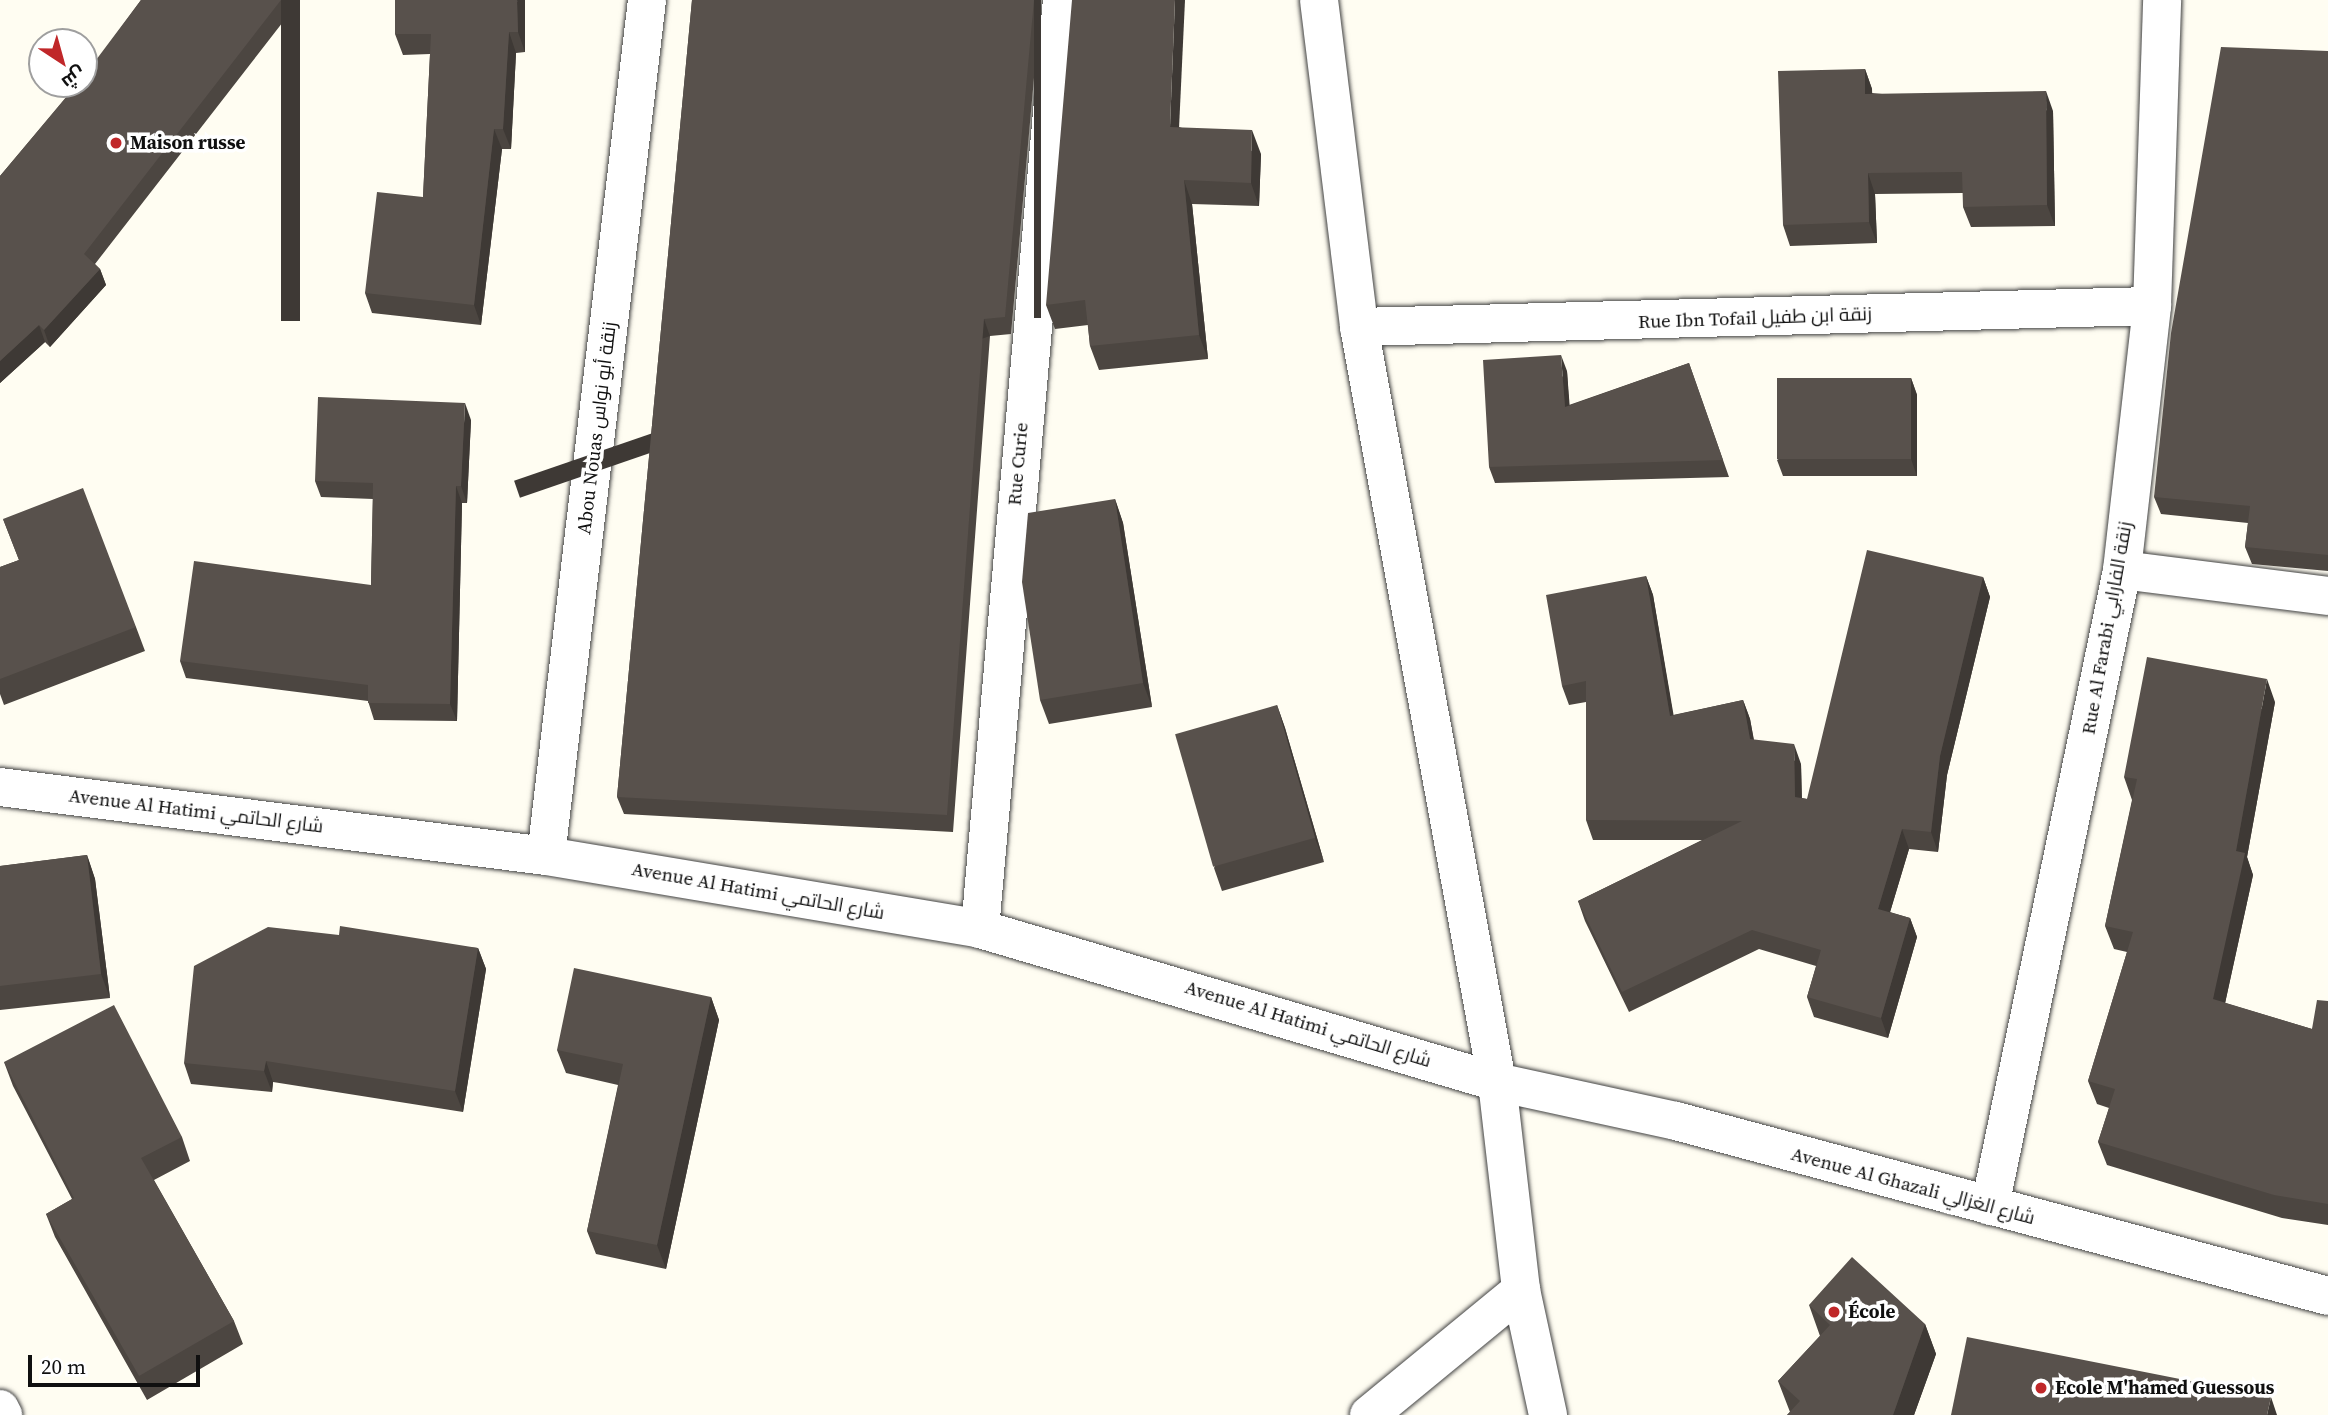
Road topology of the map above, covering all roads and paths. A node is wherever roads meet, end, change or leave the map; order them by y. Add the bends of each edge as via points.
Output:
1 (647, 0) edge
2 (1062, 0) edge
3 (1319, 0) edge
4 (2162, 0) edge
5 (2152, 306) junction
6 (1359, 327) junction
7 (2122, 570) junction
8 (2328, 596) edge
9 (0, 787) edge
10 (546, 856) junction
11 (980, 929) junction
12 (1497, 1082) junction
13 (1990, 1206) junction
14 (1521, 1290) junction
15 (2328, 1296) edge
16 (0, 1409) edge
17 (3, 1415) edge
18 (1369, 1415) edge
19 (1548, 1415) edge

1 - 10 street, Abou Nouas زنقة أبو نواس
2 - 11 street, Rue Curie
3 - 6 street
4 - 5 street, Rue Al Farabi زنقة الفارابي
5 - 6 street, Rue Ibn Tofail زنقة ابن طفيل
5 - 7 street, Rue Al Farabi زنقة الفارابي
6 - 12 street
7 - 8 street
7 - 13 street, Rue Al Farabi زنقة الفارابي
9 - 10 street, Avenue Al Hatimi شارع الحاتمي
10 - 11 street, Avenue Al Hatimi شارع الحاتمي
11 - 12 street, Avenue Al Hatimi شارع الحاتمي
12 - 13 street, Avenue Al Ghazali شارع الغزالي via 1676,1121
12 - 14 street
13 - 15 street, Avenue Al Ghazali شارع الغزالي
14 - 18 street
14 - 19 street
16 - 17 street

